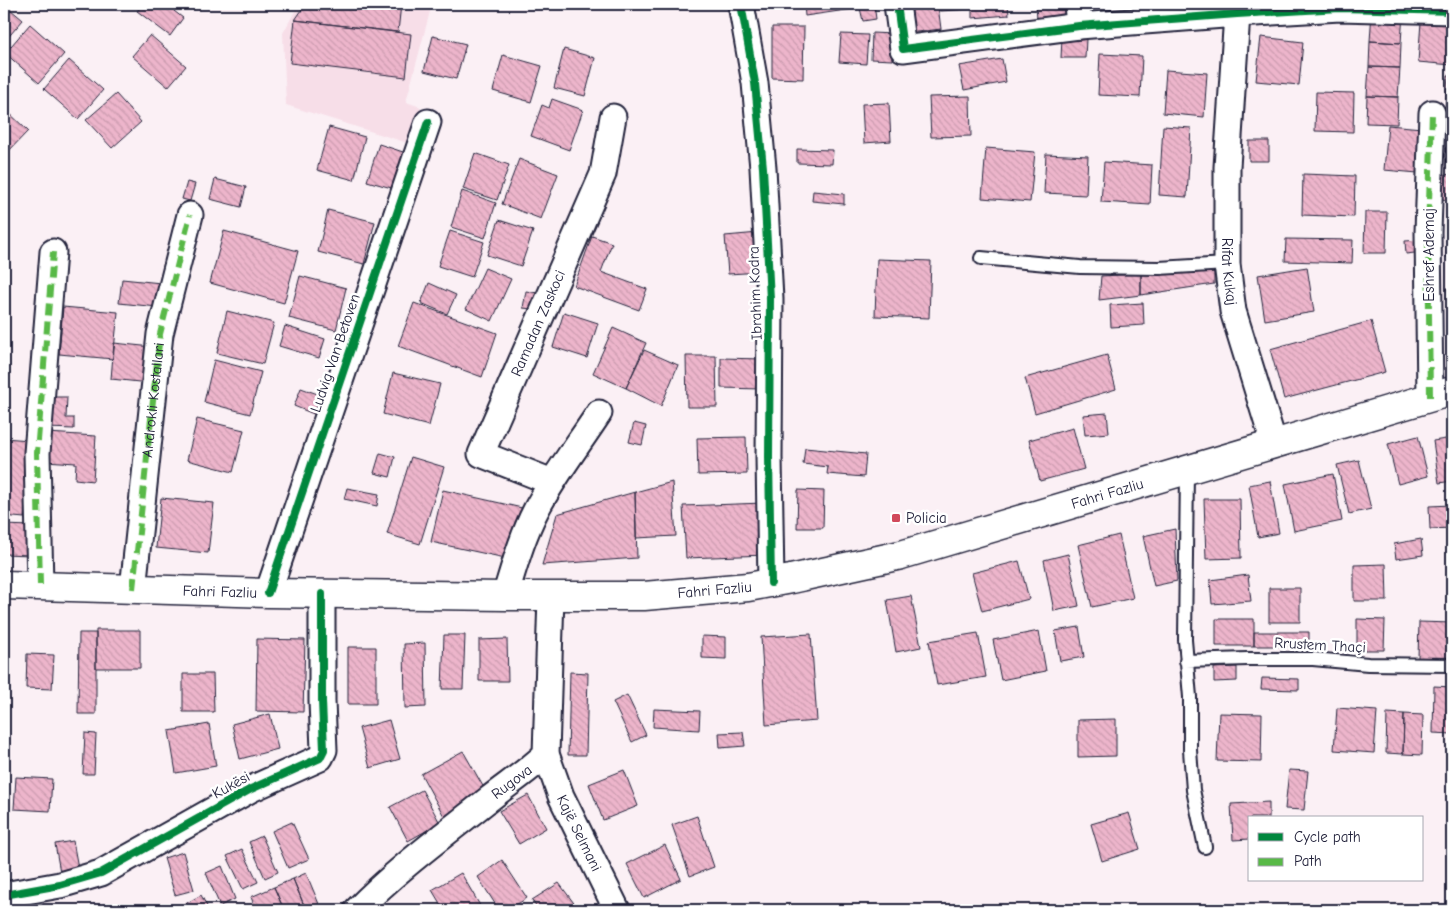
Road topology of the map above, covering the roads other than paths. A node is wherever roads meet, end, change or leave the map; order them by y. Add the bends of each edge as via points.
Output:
1 (741, 4) edge
2 (897, 4) edge
3 (1263, 8) edge
4 (1452, 11) edge
5 (1237, 14) junction
6 (1078, 15) edge
7 (1432, 113) dead end
8 (613, 118) dead end
9 (428, 122) dead end
10 (190, 215) dead end
11 (53, 252) dead end
12 (981, 258) dead end
13 (1227, 264) junction
14 (1441, 394) edge
15 (599, 413) dead end
16 (1274, 444) junction
17 (1187, 471) junction
18 (552, 482) junction
19 (771, 582) junction
20 (4, 585) edge
21 (40, 585) junction
22 (133, 589) junction
23 (268, 593) junction
24 (322, 594) junction
25 (505, 596) junction
26 (551, 596) junction
27 (1186, 661) junction
28 (1452, 665) edge
29 (546, 754) junction
30 (1205, 847) dead end
31 (4, 895) edge
32 (357, 910) edge
33 (617, 910) edge

1 - 19 street, Ibrahim Kodra via 757,99 770,299
2 - 6 street via 903,49
3 - 4 street
3 - 5 street
5 - 6 street
5 - 13 street, Rifat Kukaj via 1226,167
7 - 14 street, Eshref Ademaj via 1428,232
8 - 18 street, Ramadan Zaskoci via 603,174 481,454
9 - 23 street, Ludvig Van Betoven
10 - 22 street, Androkli Kostallari via 160,334
11 - 21 street via 37,453
12 - 13 lane via 1080,267 1159,268
13 - 16 street, Rifat Kukaj via 1233,311
14 - 16 main road, Fahri Fazliu
15 - 18 street
16 - 17 main road, Fahri Fazliu
17 - 19 main road, Fahri Fazliu via 901,555
17 - 27 lane
18 - 25 street via 519,551
19 - 26 main road, Fahri Fazliu via 692,593
20 - 21 main road, Fahri Fazliu
21 - 22 main road, Fahri Fazliu
22 - 23 main road, Fahri Fazliu
23 - 24 main road, Fahri Fazliu
24 - 25 main road, Fahri Fazliu
24 - 31 street, Kukësi via 324,750 320,758 251,789 102,873 60,885
25 - 26 main road, Fahri Fazliu
26 - 29 street, Rugova
27 - 28 lane, Rrustem Thaçi via 1313,659 1368,664
27 - 30 lane via 1193,790
29 - 32 street, Rugova via 448,831
29 - 33 street, Kajë Selmani via 561,796

